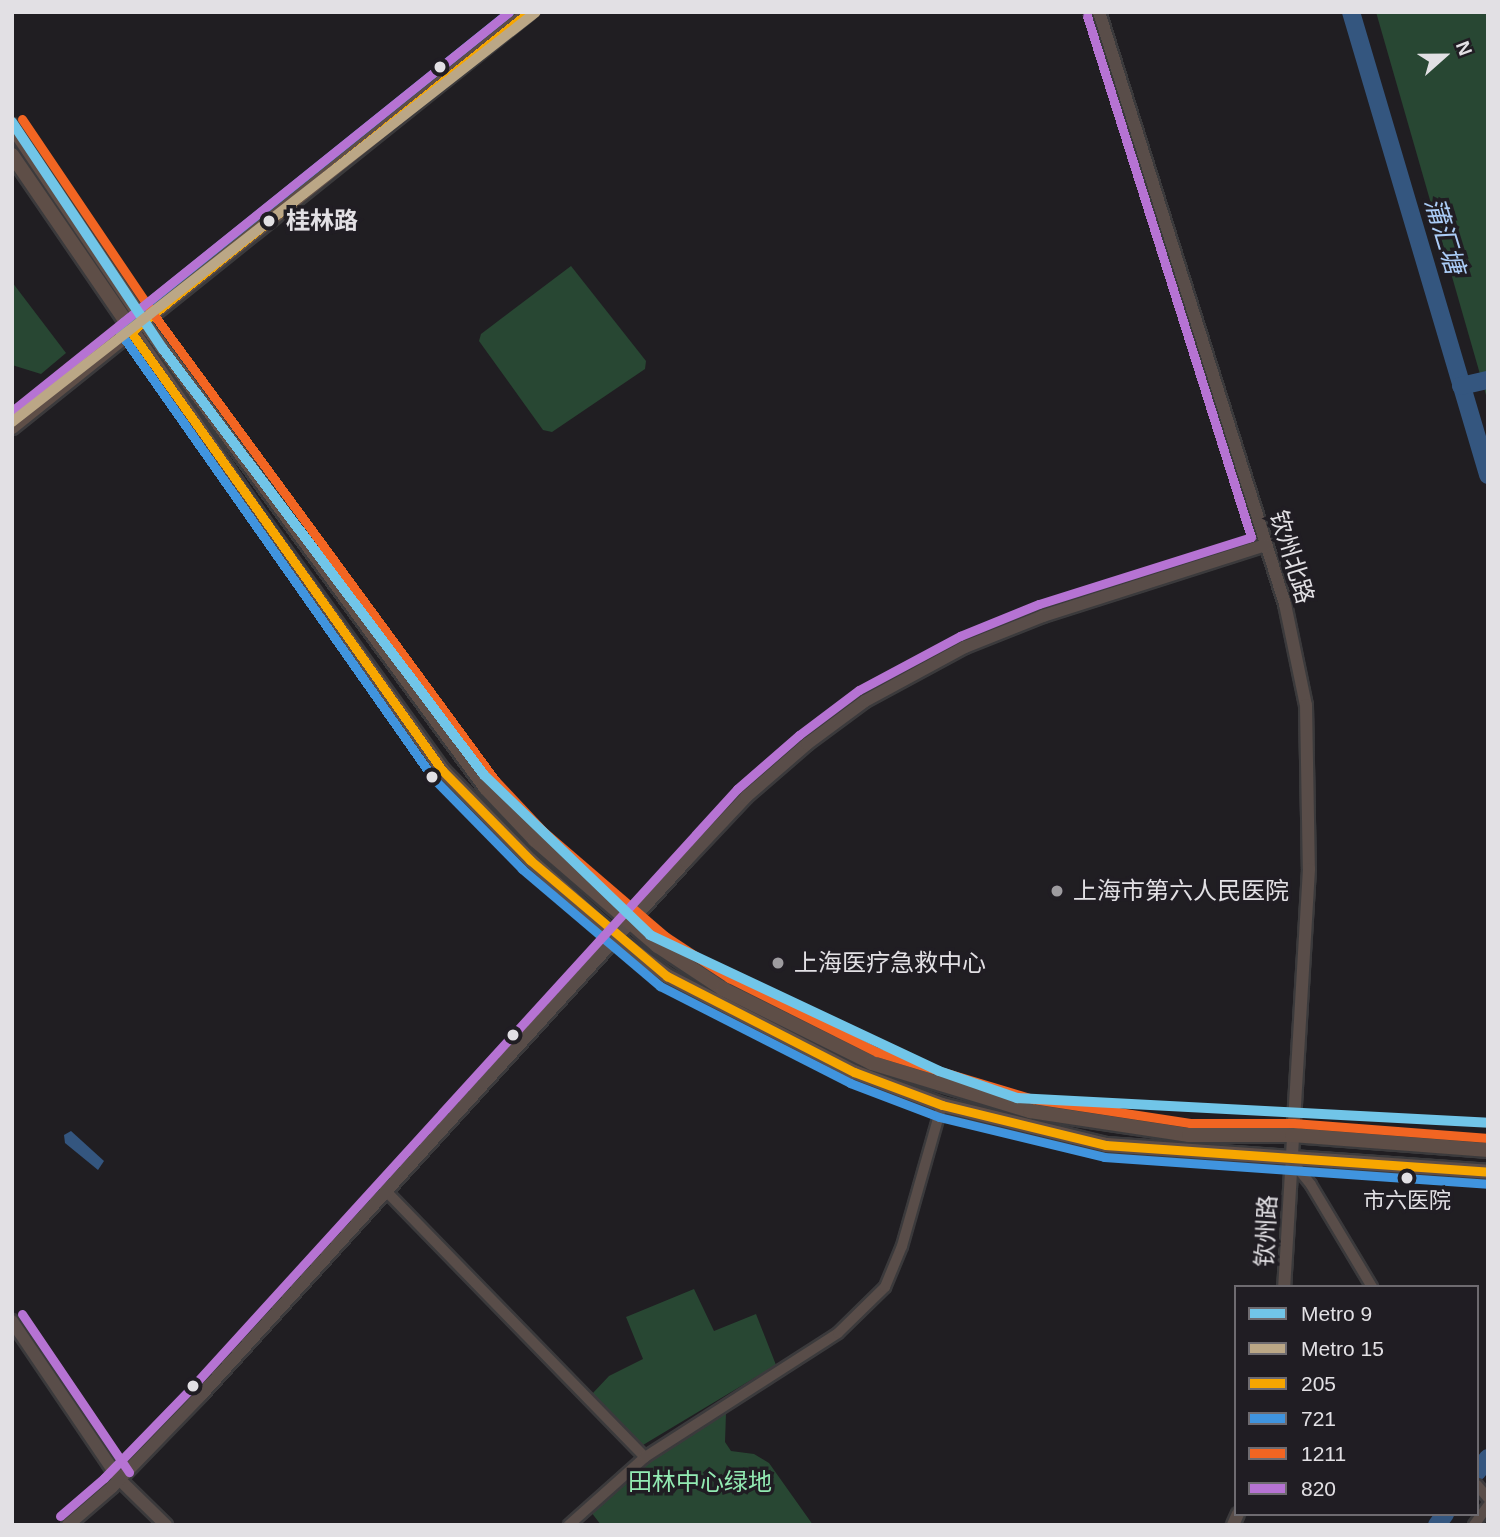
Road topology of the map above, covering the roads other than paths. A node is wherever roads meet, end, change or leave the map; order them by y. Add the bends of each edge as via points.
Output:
1 (529, 12) edge
2 (1099, 12) edge
3 (12, 126) edge
4 (12, 155) edge
5 (144, 322) junction
6 (131, 332) junction
7 (12, 427) edge
8 (1266, 545) junction
9 (629, 924) junction
10 (617, 938) junction
11 (942, 1105) junction
12 (1292, 1135) junction
13 (1488, 1150) edge
14 (1291, 1160) junction
15 (1488, 1172) edge
16 (387, 1192) junction
17 (1284, 1285) edge
18 (1371, 1285) edge
19 (12, 1321) edge
20 (645, 1457) junction
21 (119, 1479) junction
22 (1488, 1506) edge
23 (68, 1525) edge
24 (166, 1525) edge
25 (569, 1525) edge
26 (1474, 1525) edge

1 - 5 main road
2 - 8 street, 钦州北路
3 - 5 main road
4 - 6 main road
5 - 6 main road
5 - 9 main road via 486,788
6 - 7 main road
6 - 10 main road via 442,770 522,852
8 - 9 street via 1016,626 890,687 833,723 773,772
8 - 12 street, 钦州北路 via 1295,640 1310,756 1309,869
9 - 10 street
9 - 12 main road via 723,989 898,1074 1068,1120 1189,1135
10 - 11 main road via 667,976 782,1038
10 - 16 street
11 - 14 main road via 1107,1145
11 - 20 street via 902,1246 885,1287 838,1333
12 - 13 main road
12 - 14 street, 钦州路
14 - 15 main road
14 - 17 street, 钦州路
14 - 18 street
16 - 20 street
16 - 21 street
19 - 21 street
20 - 25 street
21 - 23 street
21 - 24 street
22 - 26 street

